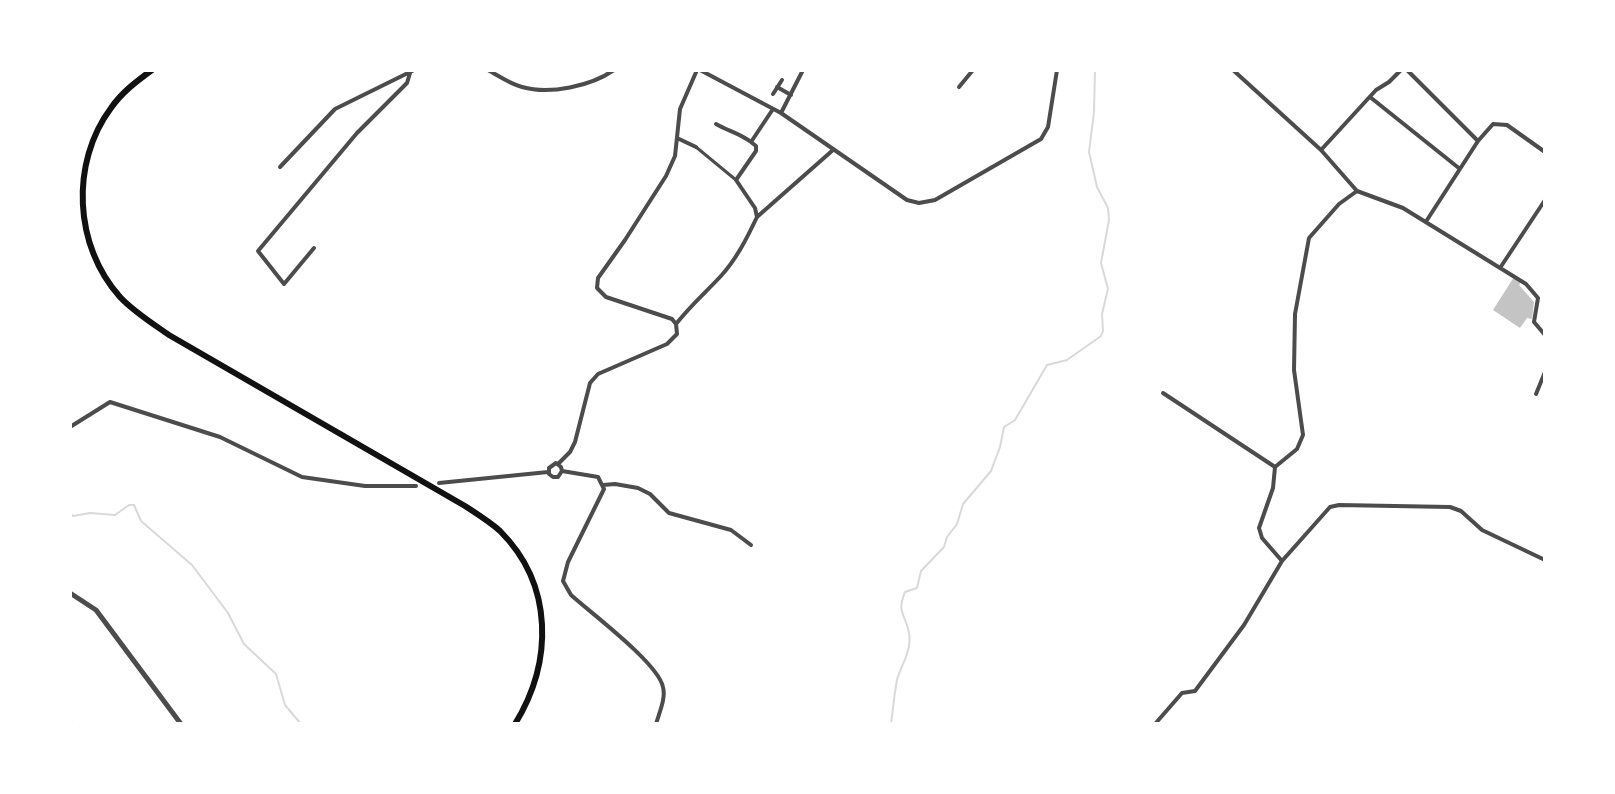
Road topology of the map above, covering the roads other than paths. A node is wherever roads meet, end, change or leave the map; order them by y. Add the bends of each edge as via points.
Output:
1 (152, 70) edge
2 (488, 70) edge
3 (614, 70) edge
4 (698, 70) edge
5 (803, 70) edge
6 (973, 70) edge
7 (1057, 70) edge
8 (1233, 70) edge
9 (1404, 70) edge
10 (412, 71) edge
11 (782, 80) dead end
12 (777, 87) junction
13 (959, 87) dead end
14 (773, 94) dead end
15 (791, 95) junction
16 (1370, 97) junction
17 (773, 109) junction
18 (781, 113) junction
19 (716, 124) dead end
20 (677, 138) junction
21 (1478, 141) junction
22 (751, 142) junction
23 (696, 147) joint
24 (834, 149) junction
25 (1321, 150) junction
26 (1545, 152) edge
27 (280, 167) dead end
28 (1460, 169) junction
29 (736, 180) junction
30 (1357, 191) junction
31 (1545, 200) edge
32 (757, 217) junction
33 (1427, 221) junction
34 (314, 248) dead end
35 (1500, 268) junction
36 (676, 324) junction
37 (1545, 335) edge
38 (1545, 372) edge
39 (1163, 393) dead end
40 (1536, 394) dead end
41 (70, 427) edge
42 (558, 464) junction
43 (1275, 467) junction
44 (562, 471) junction
45 (548, 472) junction
46 (439, 483) dead end
47 (603, 485) junction
48 (416, 486) dead end
49 (751, 545) dead end
50 (1545, 560) edge
51 (1282, 561) junction
52 (70, 593) edge
53 (181, 724) edge
54 (515, 724) edge
55 (656, 724) edge
56 (1155, 724) edge

1 - 54 main road via 111,108 87,158 84,220 104,274 120,296 169,335 498,529 524,562 539,601 544,635 541,667
2 - 3 street via 532,89 583,84
4 - 17 street
4 - 20 street via 680,109
5 - 15 street
6 - 13 street
7 - 24 street via 1048,127 1041,139 935,200 907,200
8 - 25 street
9 - 16 street
9 - 21 street
10 - 27 street via 335,109
10 - 34 street via 407,83 357,133 258,251 284,284
11 - 12 street
12 - 14 street
12 - 15 street
15 - 18 street
16 - 25 street
16 - 28 street
17 - 18 street
17 - 22 street
18 - 24 street
19 - 22 street
20 - 23 street
20 - 36 street via 666,176 598,278 597,288 606,297
21 - 26 street via 1500,123
21 - 28 street
22 - 29 street via 756,151
23 - 29 street
24 - 32 street
25 - 30 street
28 - 33 street
29 - 32 street
30 - 33 street
30 - 43 street via 1309,238 1295,314 1294,370 1303,435 1297,449
31 - 35 street
32 - 36 street via 722,275
33 - 35 street
35 - 37 street via 1536,294 1534,322
36 - 42 street via 677,334 667,344 598,374 590,383 575,442
38 - 40 street
39 - 43 street
41 - 48 street via 100,406 122,404 220,437 302,477 365,486
42 - 44 street
42 - 45 street
43 - 51 street via 1259,528
44 - 45 street via 556,478
44 - 47 street via 598,477
45 - 46 street
47 - 49 street via 645,491 669,513 731,530
47 - 55 street via 563,581 571,595 660,679 664,696
50 - 51 street via 1482,530 1450,507 1339,505 1323,512
51 - 56 street via 1244,625 1195,691 1182,693
52 - 53 street via 96,610

